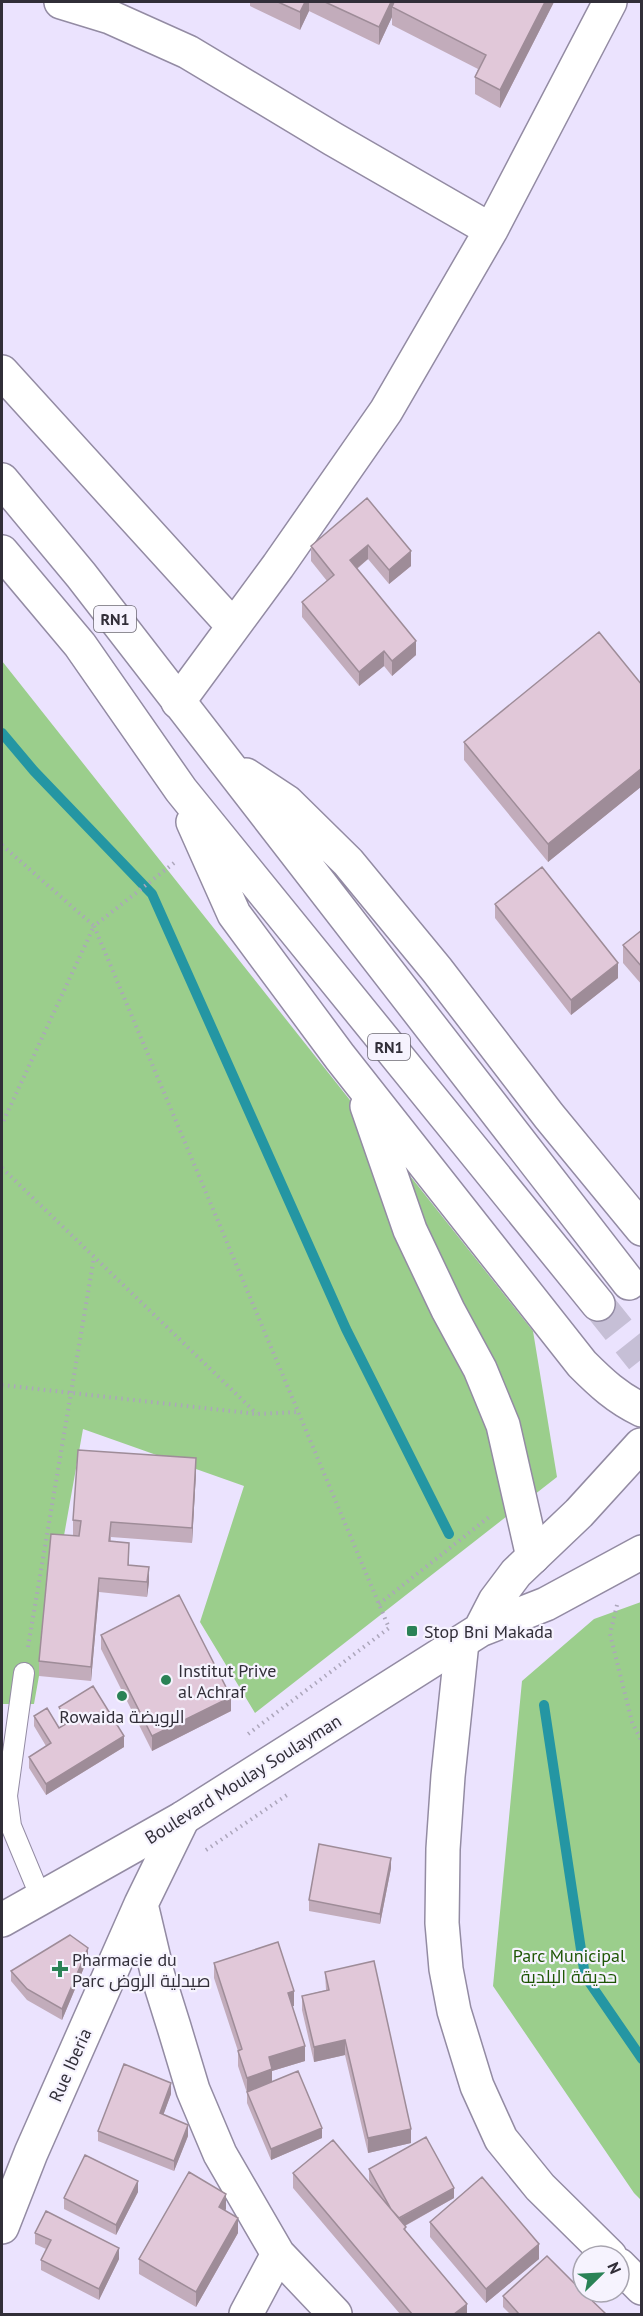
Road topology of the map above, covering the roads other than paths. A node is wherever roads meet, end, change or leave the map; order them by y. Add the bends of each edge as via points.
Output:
1 (61, 2) edge
2 (610, 2) edge
3 (491, 230) junction
4 (2, 372) edge
5 (2, 480) edge
6 (2, 552) edge
7 (234, 626) junction
8 (178, 702) junction
9 (226, 762) junction
10 (181, 790) junction
11 (359, 1082) junction
12 (642, 1229) edge
13 (629, 1283) tunnel mouth
14 (598, 1304) tunnel mouth
15 (642, 1410) edge
16 (642, 1439) edge
17 (641, 1445) edge
18 (642, 1552) edge
19 (532, 1557) junction
20 (471, 1636) junction
21 (24, 1673) road end
22 (183, 1818) junction
23 (41, 1898) junction
24 (141, 1904) junction
25 (2, 1920) edge
26 (31, 2153) junction
27 (2, 2172) edge
28 (2, 2227) edge
29 (598, 2244) edge
30 (278, 2254) junction
31 (631, 2277) edge
32 (642, 2288) edge
33 (246, 2314) edge
34 (335, 2314) edge

1 - 3 main road via 110,17 188,52
2 - 3 main road
3 - 7 main road via 386,411
4 - 7 main road
5 - 8 main road, RN1
6 - 10 main road, RN1 via 80,645
7 - 8 main road
8 - 9 main road, RN1
9 - 12 main road via 287,802 348,862
9 - 13 main road, RN1
10 - 11 main road via 234,914
10 - 14 main road, RN1
11 - 15 main road via 582,1364 609,1391
11 - 19 main road via 410,1230 480,1369 503,1425
16 - 17 main road
17 - 19 main road
18 - 20 main road, Boulevard Moulay Soulayman via 546,1604
19 - 20 main road
20 - 22 main road, Boulevard Moulay Soulayman
20 - 29 main road via 448,1776 443,1849 442,1923 454,2012 477,2086 501,2139 540,2187
21 - 23 lane via 7,1797 11,1826
22 - 23 main road, Boulevard Moulay Soulayman
22 - 24 main road, Rue Iberia
23 - 25 main road, Boulevard Moulay Soulayman
24 - 26 main road, Rue Iberia
24 - 30 main road via 158,1976 193,2090 219,2154
26 - 27 main road
26 - 28 main road, Rue Iberia
30 - 33 main road
30 - 34 main road
31 - 32 main road

